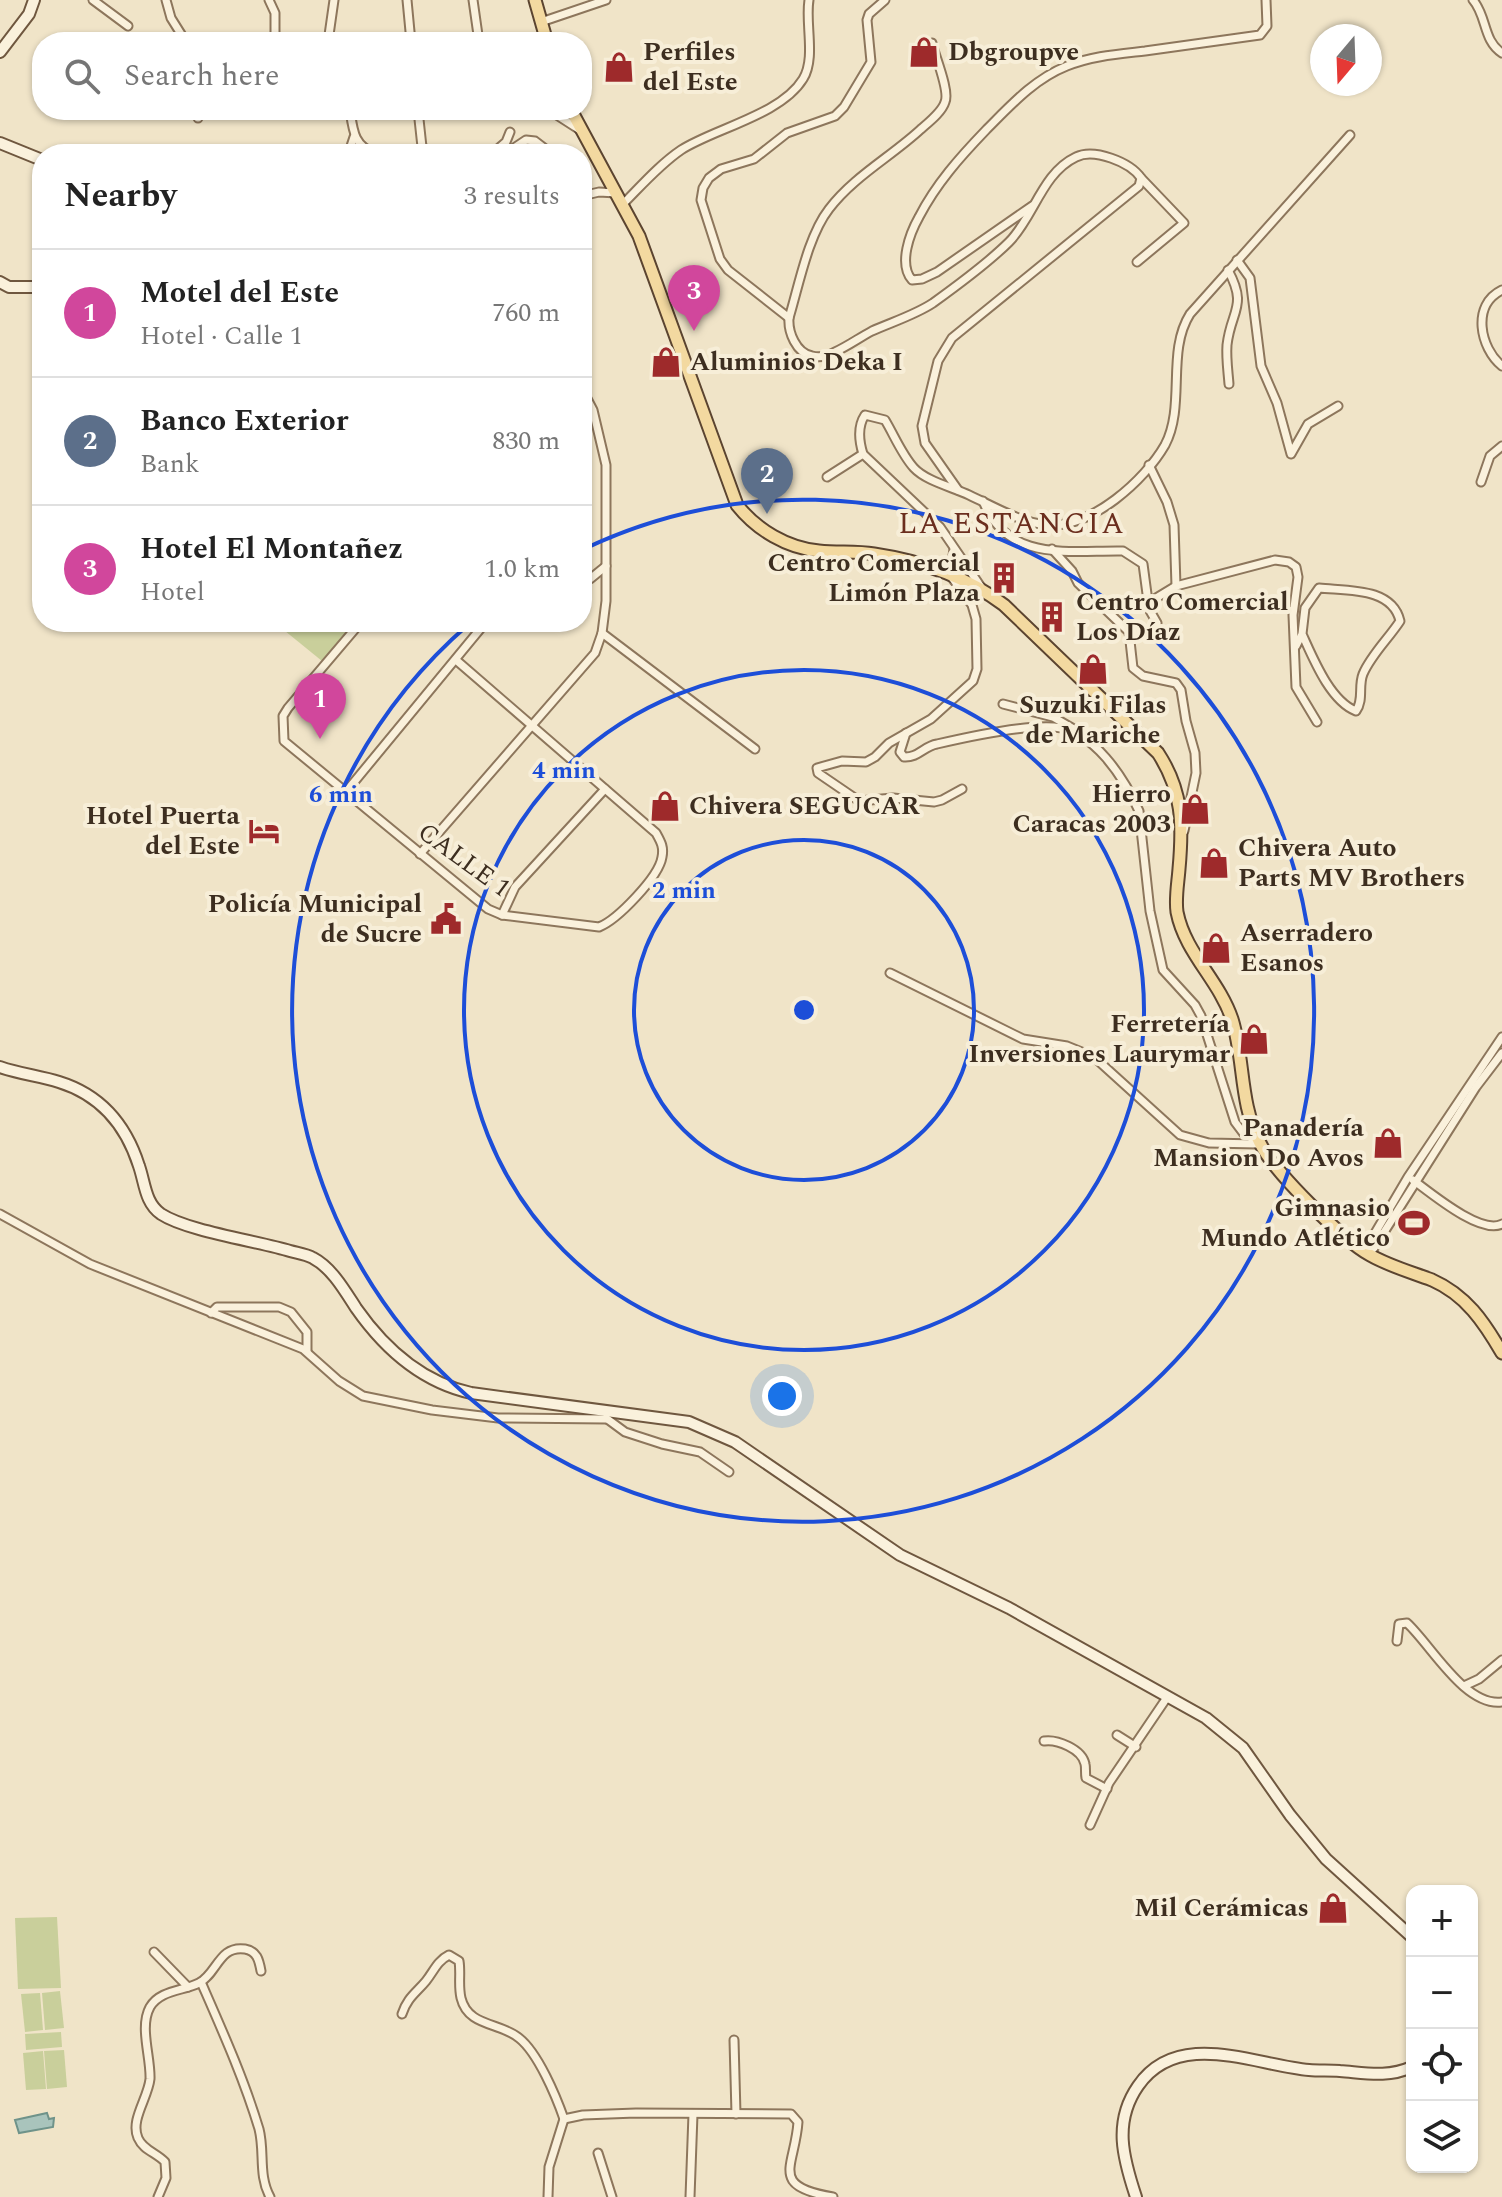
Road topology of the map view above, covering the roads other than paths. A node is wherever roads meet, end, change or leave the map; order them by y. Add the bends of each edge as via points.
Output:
1 (34, 0) edge
2 (93, 0) edge
3 (166, 0) edge
4 (269, 0) edge
5 (334, 0) edge
6 (407, 0) edge
7 (473, 0) edge
8 (535, 0) edge
9 (606, 0) edge
10 (809, 0) edge
11 (885, 0) edge
12 (1266, 0) edge
13 (1473, 0) edge
14 (541, 22) junction
15 (128, 26) dead end
16 (180, 32) edge
17 (275, 32) edge
18 (329, 32) edge
19 (410, 32) edge
20 (478, 32) edge
21 (544, 32) edge
22 (932, 43) dead end
23 (0, 52) edge
24 (1502, 53) edge
25 (351, 120) edge
26 (419, 120) edge
27 (564, 120) edge
28 (576, 120) edge
29 (510, 132) dead end
30 (583, 132) junction
31 (1350, 135) dead end
32 (354, 137) junction
33 (0, 143) edge
34 (352, 144) edge
35 (360, 144) edge
36 (422, 144) edge
37 (504, 144) edge
38 (520, 144) edge
39 (539, 144) edge
40 (589, 144) edge
41 (592, 149) edge
42 (32, 156) edge
43 (1141, 178) junction
44 (616, 193) junction
45 (592, 194) edge
46 (622, 205) junction
47 (1034, 205) junction
48 (1237, 260) junction
49 (1137, 262) dead end
50 (1228, 270) junction
51 (0, 282) edge
52 (32, 287) edge
53 (1502, 290) edge
54 (789, 318) junction
55 (1502, 366) edge
56 (1229, 384) dead end
57 (1338, 406) dead end
58 (592, 408) edge
59 (1502, 446) edge
60 (863, 454) junction
61 (1149, 465) junction
62 (827, 477) dead end
63 (1481, 482) dead end
64 (958, 490) junction
65 (983, 501) junction
66 (954, 549) junction
67 (1052, 549) junction
68 (606, 566) junction
69 (950, 575) junction
70 (592, 577) edge
71 (1176, 586) junction
72 (983, 589) junction
73 (1148, 603) junction
74 (1157, 623) dead end
75 (352, 632) edge
76 (478, 632) edge
77 (602, 633) junction
78 (1302, 634) junction
79 (1296, 646) junction
80 (456, 660) junction
81 (1003, 704) dead end
82 (1317, 722) dead end
83 (533, 725) junction
84 (906, 733) junction
85 (1089, 741) junction
86 (755, 749) dead end
87 (605, 789) junction
88 (962, 789) dead end
89 (345, 793) junction
90 (1182, 841) junction
91 (420, 854) junction
92 (502, 915) junction
93 (890, 973) dead end
94 (1502, 1037) edge
95 (1502, 1053) edge
96 (0, 1067) edge
97 (1260, 1143) junction
98 (1408, 1177) junction
99 (1416, 1182) junction
100 (0, 1214) edge
101 (1502, 1224) edge
102 (1367, 1254) junction
103 (211, 1313) junction
104 (307, 1351) junction
105 (1502, 1353) edge
106 (606, 1416) junction
107 (729, 1472) dead end
108 (1397, 1641) dead end
109 (1502, 1660) edge
110 (1464, 1686) junction
111 (1168, 1696) junction
112 (1502, 1702) edge
113 (1117, 1735) dead end
114 (1044, 1741) dead end
115 (1136, 1747) junction
116 (1107, 1789) junction
117 (1090, 1825) dead end
118 (1406, 1931) edge
119 (154, 1952) dead end
120 (261, 1971) dead end
121 (201, 1982) junction
122 (188, 1987) junction
123 (402, 2014) dead end
124 (734, 2040) dead end
125 (1406, 2069) edge
126 (693, 2114) junction
127 (736, 2114) junction
128 (564, 2119) junction
129 (598, 2153) dead end
130 (158, 2197) edge
131 (270, 2197) edge
132 (548, 2197) edge
133 (612, 2197) edge
134 (690, 2197) edge
135 (833, 2197) edge
136 (1136, 2197) edge

1 - 23 main road
2 - 15 street
3 - 16 street
4 - 17 street
5 - 18 street
6 - 19 street
7 - 20 street
8 - 14 main road
9 - 14 street
10 - 46 street via 808,61 804,78 792,92 683,149
11 - 54 street via 869,14 871,62 844,107 817,125 787,133 754,159 721,169 703,188 701,200 720,259
12 - 47 street via 1267,26 1260,35 1095,57 1042,79 959,158 928,199 913,227 907,274 912,280 937,272
13 - 24 street via 1490,44
14 - 21 main road
22 - 54 street via 945,102 900,149 827,210
25 - 32 street
26 - 36 street
27 - 30 street
28 - 30 main road
29 - 37 street
30 - 40 main road
31 - 48 street
32 - 34 street
32 - 35 street
33 - 42 main road
38 - 39 street
41 - 44 main road
43 - 47 street via 1122,162 1077,156 1058,170
43 - 49 street via 1184,223
43 - 64 street via 1139,186 952,338 938,361 922,426 925,443
44 - 45 street
44 - 46 main road
46 - 69 main road via 639,236 737,505 747,518 796,548 872,553
47 - 54 street via 1010,241 930,305 837,352 822,357 803,352
48 - 50 street
48 - 57 street via 1250,278 1261,366 1291,454 1308,424
50 - 56 street via 1238,298 1227,343
50 - 61 street via 1182,327 1167,442
51 - 52 main road
53 - 55 street via 1483,314 1481,333
58 - 68 street via 606,465
59 - 63 street via 1490,456
60 - 62 street
60 - 64 street via 862,419 876,416 885,420 913,467
60 - 66 street via 940,527
61 - 65 street via 1105,508 1059,525 1033,522
61 - 71 street via 1174,525
64 - 65 street
65 - 67 street via 990,519 1008,537 1028,547
66 - 69 street
66 - 72 street
67 - 73 street via 1131,554 1143,564
67 - 90 street via 1078,583 1129,632 1133,668 1143,676 1176,683 1181,690 1196,773
68 - 70 street
68 - 77 street
69 - 72 main road
69 - 84 street via 972,605 977,669 973,681 931,719
71 - 73 street
71 - 79 street via 1275,560 1289,562 1298,577
72 - 90 main road via 1158,753 1172,773 1178,795
73 - 74 street
75 - 89 street, CALLE 1 via 288,708 282,730 290,748
76 - 80 street
77 - 83 street via 595,653
77 - 86 street
78 - 78 street via 1305,608 1319,588 1384,598 1397,609 1400,621 1361,677 1356,711 1333,691
78 - 79 street
79 - 82 street via 1296,687
80 - 83 street, CALLE 1
80 - 89 street
81 - 85 street via 1053,717
83 - 87 street, CALLE 1
83 - 91 street
84 - 85 street via 900,752 914,758 932,744 1035,728 1056,727
84 - 88 street via 866,762 842,761 817,768 818,773 859,801 934,802
85 - 97 street via 1139,811 1150,911 1163,970 1195,1005 1208,1032 1235,1122
87 - 92 street via 515,887
87 - 92 street, CALLE 1 via 656,833 662,859 655,874 599,927
89 - 91 street, CALLE 1
90 - 97 main road via 1176,907 1180,925 1232,1018 1245,1108
91 - 92 street, CALLE 1
93 - 97 street via 1023,1039 1067,1046 1094,1057 1180,1135 1209,1143
94 - 98 street
95 - 99 street
96 - 106 main road via 60,1082 90,1096 127,1134 148,1197 162,1214 312,1257 337,1280 384,1344 438,1382 471,1393
97 - 102 main road via 1307,1200
98 - 99 street
98 - 102 street
99 - 101 street via 1477,1223 1494,1228
99 - 102 street
100 - 103 street via 90,1264
102 - 105 main road via 1456,1294
103 - 104 street
103 - 104 street via 217,1307 285,1309 307,1332
104 - 106 street via 353,1392 386,1401 498,1418
106 - 107 street via 625,1432 700,1452
106 - 111 main road via 708,1428 900,1555
108 - 110 street via 1399,1624 1407,1623
109 - 110 street
110 - 112 street via 1484,1700
111 - 115 street
111 - 118 main road via 1240,1744 1317,1849
113 - 115 street
114 - 116 street via 1064,1743 1084,1760 1086,1778
115 - 116 street
116 - 117 street
119 - 122 street
120 - 121 street via 252,1951 233,1949
121 - 122 street
121 - 131 street via 260,2132
122 - 130 street via 160,1996 147,2018 150,2077 136,2132 142,2145 165,2162 166,2178
123 - 128 street via 437,1963 455,1956 465,2008 480,2022 522,2040
124 - 127 street
125 - 136 main road via 1374,2075 1200,2053 1159,2063 1135,2091 1122,2124 1125,2166
126 - 127 street
126 - 128 street
126 - 134 street
127 - 135 street via 794,2115 798,2128 790,2176 808,2192
128 - 132 street via 549,2167
129 - 133 street

